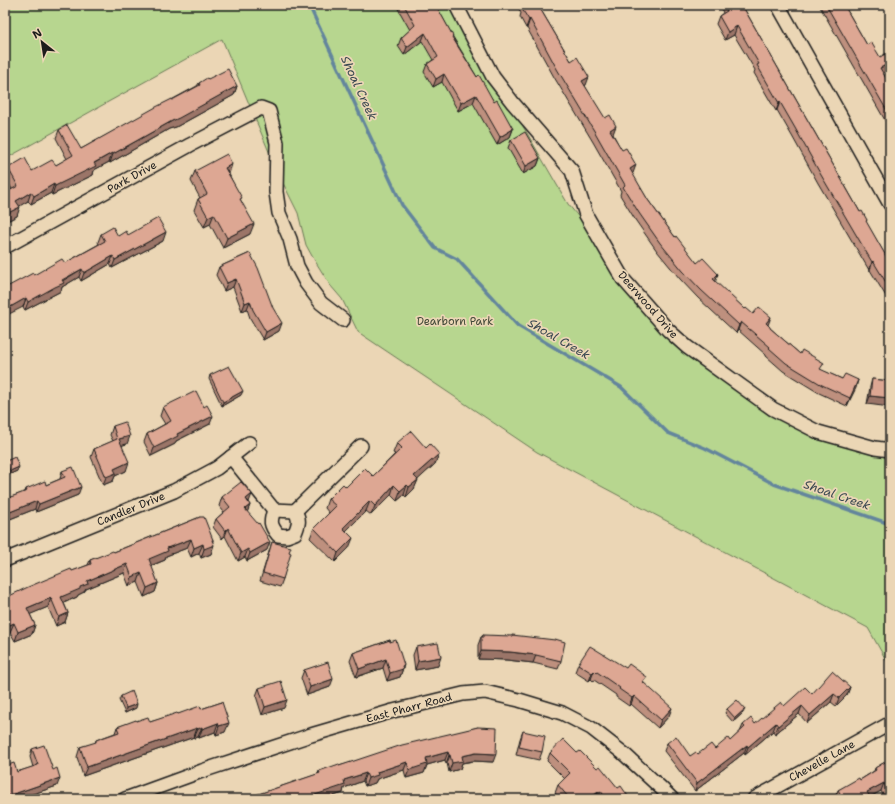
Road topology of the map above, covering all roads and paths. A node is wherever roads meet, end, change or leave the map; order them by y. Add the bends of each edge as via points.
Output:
1 (456, 5) edge
2 (778, 5) edge
3 (890, 204) edge
4 (5, 247) edge
5 (343, 320) dead end
6 (249, 443) dead end
7 (361, 446) dead end
8 (890, 450) edge
9 (231, 457) junction
10 (274, 510) junction
11 (295, 510) junction
12 (5, 560) edge
13 (889, 724) dead end
14 (125, 799) edge
15 (672, 799) edge
16 (754, 799) edge

1 - 8 street, Deerwood Drive via 493,77 572,172 586,215 623,279 668,330 686,347 773,409 818,432
2 - 3 street
4 - 5 street, Park Drive via 261,108 269,111 277,143 276,192 279,213 290,239 297,266 321,303
6 - 9 street, Candler Drive
7 - 11 street
9 - 10 street
9 - 12 street, Candler Drive via 217,468 174,492
10 - 11 street
10 - 11 street via 272,528 278,535 287,536 295,533 299,525
13 - 16 street, Chevelle Lane
14 - 15 street, East Pharr Road via 311,735 393,711 463,694 485,692 562,713 591,728 623,753

